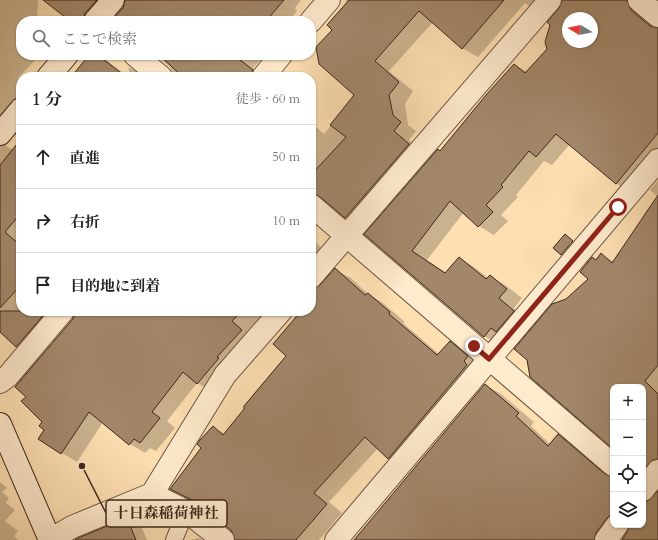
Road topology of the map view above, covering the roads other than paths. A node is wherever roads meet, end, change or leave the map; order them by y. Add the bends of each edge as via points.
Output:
1 (113, 0) edge
2 (329, 0) edge
3 (550, 0) edge
4 (639, 0) edge
5 (99, 16) edge
6 (315, 16) edge
7 (658, 16) edge
8 (63, 60) edge
9 (141, 60) edge
10 (278, 60) edge
11 (52, 72) edge
12 (155, 72) edge
13 (267, 72) edge
14 (16, 115) edge
15 (0, 134) edge
16 (658, 160) edge
17 (316, 209) edge
18 (346, 236) junction
19 (316, 271) edge
20 (59, 316) edge
21 (277, 316) edge
22 (489, 359) junction
23 (0, 382) edge
24 (1, 431) edge
25 (610, 463) edge
26 (658, 471) edge
27 (646, 486) edge
28 (152, 494) junction
29 (186, 512) junction
30 (615, 528) edge
31 (50, 540) edge
32 (174, 540) edge
33 (223, 540) edge
34 (336, 540) edge
35 (606, 540) edge

1 - 5 street
2 - 6 street
3 - 18 street
4 - 7 street
8 - 11 street
9 - 12 street
10 - 13 street
14 - 15 street
16 - 22 street
17 - 18 street
18 - 19 street
18 - 22 street
20 - 23 street
21 - 28 street via 225,376
22 - 25 street
22 - 34 street
24 - 31 street
26 - 27 street
28 - 29 street
28 - 31 street via 72,527
29 - 32 lane
29 - 33 street
30 - 35 street

